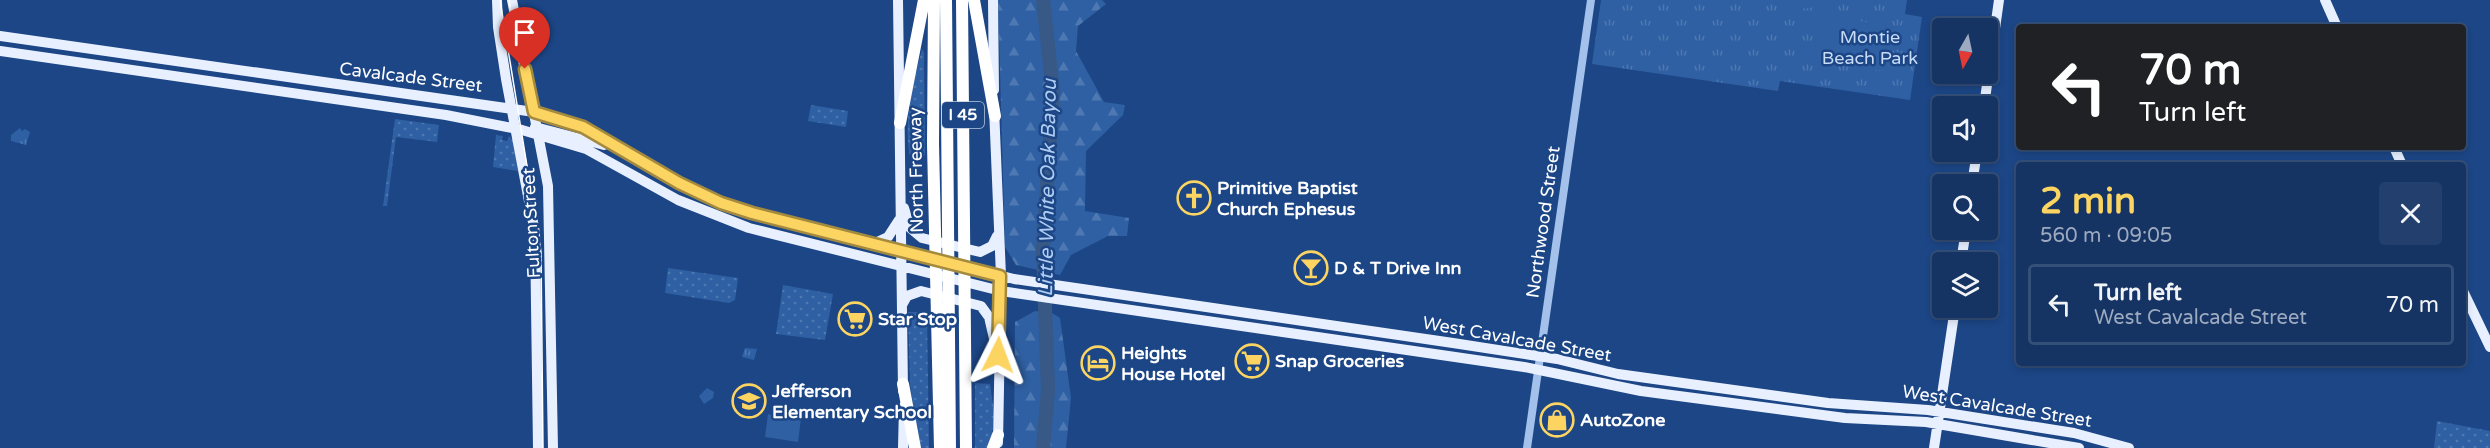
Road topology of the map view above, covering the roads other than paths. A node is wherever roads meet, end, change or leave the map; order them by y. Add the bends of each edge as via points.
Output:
1 (497, 0) edge
2 (512, 0) edge
3 (898, 0) edge
4 (924, 0) edge
5 (934, 0) edge
6 (946, 0) edge
7 (962, 0) edge
8 (974, 0) edge
9 (993, 0) edge
10 (1591, 0) edge
11 (1999, 0) edge
12 (2325, 0) edge
13 (2336, 24) edge
14 (0, 36) edge
15 (0, 51) edge
16 (1985, 96) edge
17 (511, 108) junction
18 (534, 112) junction
19 (994, 116) junction
20 (900, 123) junction
21 (516, 129) junction
22 (538, 131) junction
23 (627, 153) junction
24 (902, 202) junction
25 (901, 214) junction
26 (998, 228) junction
27 (875, 243) junction
28 (900, 249) junction
29 (901, 266) junction
30 (1000, 276) junction
31 (1001, 291) junction
32 (1104, 292) junction
33 (2466, 297) edge
34 (1102, 306) junction
35 (902, 309) junction
36 (943, 315) junction
37 (1953, 318) edge
38 (2490, 347) edge
39 (998, 355) junction
40 (1540, 357) junction
41 (1539, 370) junction
42 (1643, 378) junction
43 (903, 384) junction
44 (1641, 392) junction
45 (1750, 393) junction
46 (1703, 400) junction
47 (1803, 400) junction
48 (1747, 406) junction
49 (1939, 412) junction
50 (1938, 425) junction
51 (2074, 433) junction
52 (996, 444) edge
53 (2075, 447) edge
54 (538, 448) edge
55 (554, 448) edge
56 (903, 448) edge
57 (915, 448) edge
58 (940, 448) edge
59 (950, 448) edge
60 (966, 448) edge
61 (1527, 448) edge
62 (1934, 448) edge
63 (2129, 448) edge

1 - 17 main road, Fulton Street
2 - 18 main road, Fulton Street
3 - 20 main road
4 - 20 highway
5 - 36 highway, North Freeway / I 45 via 934,223
6 - 36 highway, North Freeway via 947,227
7 - 60 highway, I 45
8 - 19 highway
9 - 19 main road
10 - 40 street, Northwood Street
11 - 16 main road
12 - 13 main road
14 - 17 main road, Cavalcade Street
15 - 21 main road, Cavalcade Street via 446,115
17 - 18 main road, Cavalcade Street
17 - 21 main road, Fulton Street
18 - 22 main road, Fulton Street
18 - 23 main road, Cavalcade Street via 583,127
19 - 26 main road
20 - 24 main road
21 - 22 main road, Cavalcade Street via 522,126
21 - 54 main road, Fulton Street via 535,233
22 - 23 main road via 588,139
22 - 29 main road via 586,149 713,215 763,232
22 - 55 main road, Fulton Street via 548,186
23 - 27 main road, Cavalcade Street via 729,206
24 - 25 main road
24 - 26 main road via 910,228 922,238 982,252 992,246
25 - 27 main road via 894,231
25 - 28 main road
26 - 30 main road
27 - 28 main road, Cavalcade Street
28 - 29 main road
28 - 30 main road, West Cavalcade Street
29 - 31 main road, West Cavalcade Street
29 - 35 main road
30 - 31 main road
30 - 32 main road, West Cavalcade Street
31 - 34 main road, West Cavalcade Street
31 - 39 main road
32 - 34 main road
32 - 40 main road, West Cavalcade Street
33 - 38 main road
34 - 41 main road, West Cavalcade Street
35 - 39 main road via 906,296 919,291 981,306 989,317
35 - 43 main road
36 - 58 highway, North Freeway / I 45
36 - 59 highway, North Freeway
37 - 49 main road
39 - 52 main road
40 - 41 street, Northwood Street
40 - 42 main road, West Cavalcade Street
41 - 44 main road, West Cavalcade Street
41 - 61 street, Northwood Street
42 - 44 main road
42 - 45 main road, West Cavalcade Street
43 - 56 main road
43 - 57 highway
44 - 46 main road, West Cavalcade Street
45 - 46 main road via 1743,399 1709,395
45 - 47 main road, West Cavalcade Street
46 - 48 main road, West Cavalcade Street
47 - 48 main road via 1755,399
47 - 49 main road, West Cavalcade Street
48 - 50 main road, West Cavalcade Street
49 - 50 main road
49 - 51 main road, West Cavalcade Street
50 - 53 main road, West Cavalcade Street
50 - 62 main road
51 - 53 main road
51 - 63 main road, West Cavalcade Street

